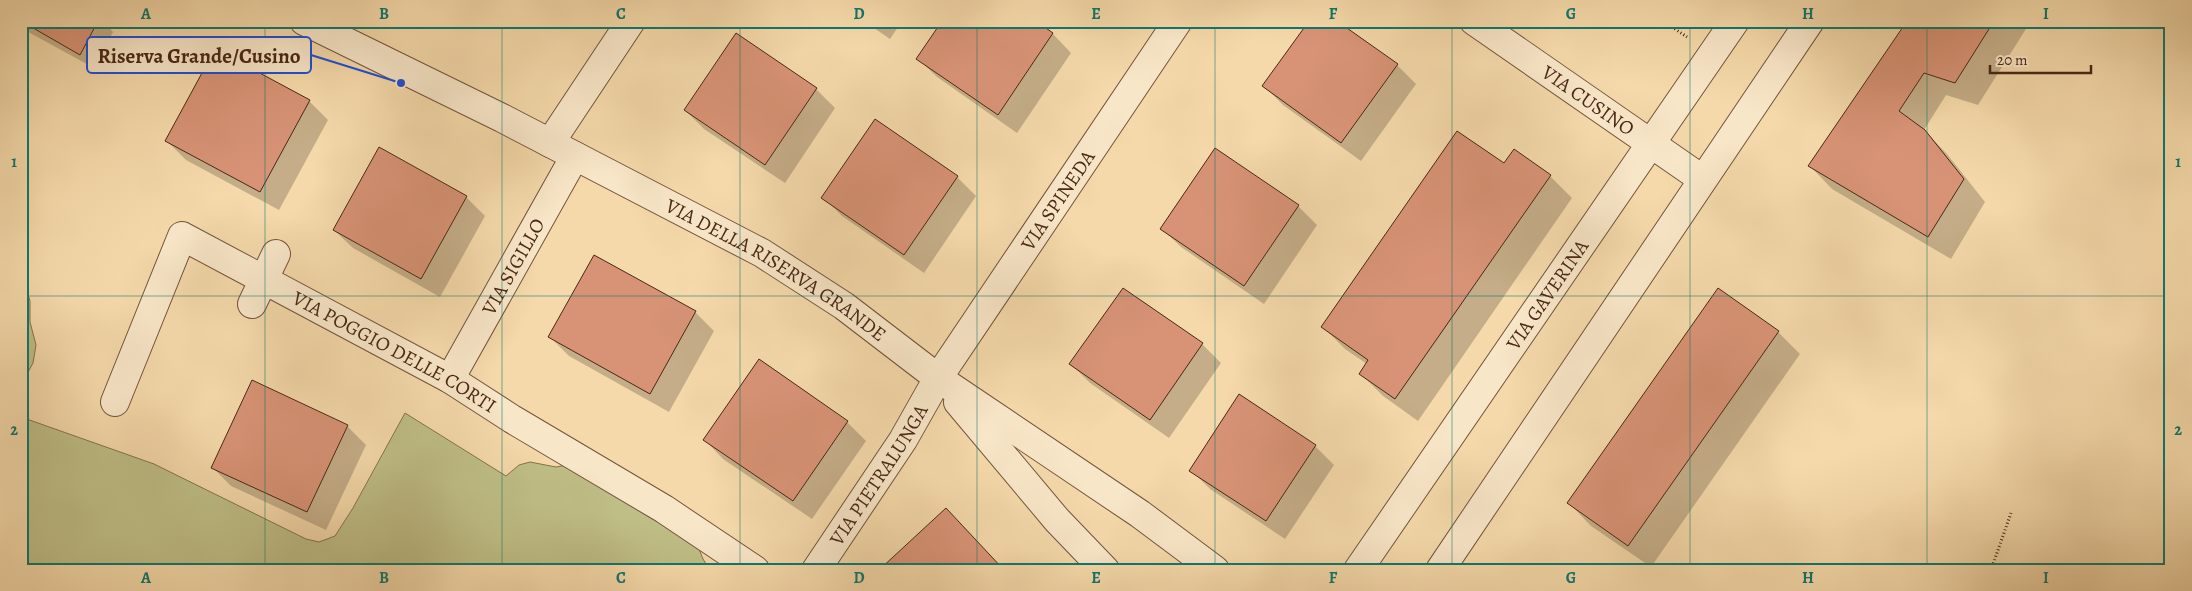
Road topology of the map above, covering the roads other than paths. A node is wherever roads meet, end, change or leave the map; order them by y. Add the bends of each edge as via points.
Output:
1 (304, 21) edge
2 (631, 21) edge
3 (1178, 21) edge
4 (1474, 21) edge
5 (1736, 21) edge
6 (1810, 21) edge
7 (550, 143) junction
8 (1650, 144) junction
9 (575, 156) junction
10 (1702, 180) junction
11 (276, 254) dead end
12 (264, 278) junction
13 (252, 304) dead end
14 (938, 378) junction
15 (450, 379) junction
16 (115, 402) dead end
17 (1057, 520) junction
18 (755, 570) edge
19 (816, 570) edge
20 (1088, 570) edge
21 (1105, 570) edge
22 (1215, 570) edge
23 (1358, 570) edge
24 (1440, 570) edge

1 - 7 street, VIA DELLA RISERVA GRANDE
2 - 7 street
3 - 14 street, VIA SPINEDA
4 - 8 street, VIA CUSINO
5 - 8 street, VIA GAVERINA
6 - 10 street
7 - 9 street, VIA DELLA RISERVA GRANDE
8 - 10 street, VIA CUSINO
8 - 23 street, VIA GAVERINA
9 - 14 street, VIA DELLA RISERVA GRANDE via 762,253 844,306
9 - 15 street, VIA SIGILLO
10 - 24 street
11 - 12 street
12 - 13 street
12 - 15 street, VIA POGGIO DELLE CORTI
12 - 16 street, VIA POGGIO DELLE CORTI via 182,236
14 - 17 street
14 - 19 street, VIA PIETRALUNGA via 903,440
14 - 22 street, VIA DELLA RISERVA GRANDE via 1140,514
15 - 18 street, VIA POGGIO DELLE CORTI via 664,509
17 - 20 street
17 - 21 street

